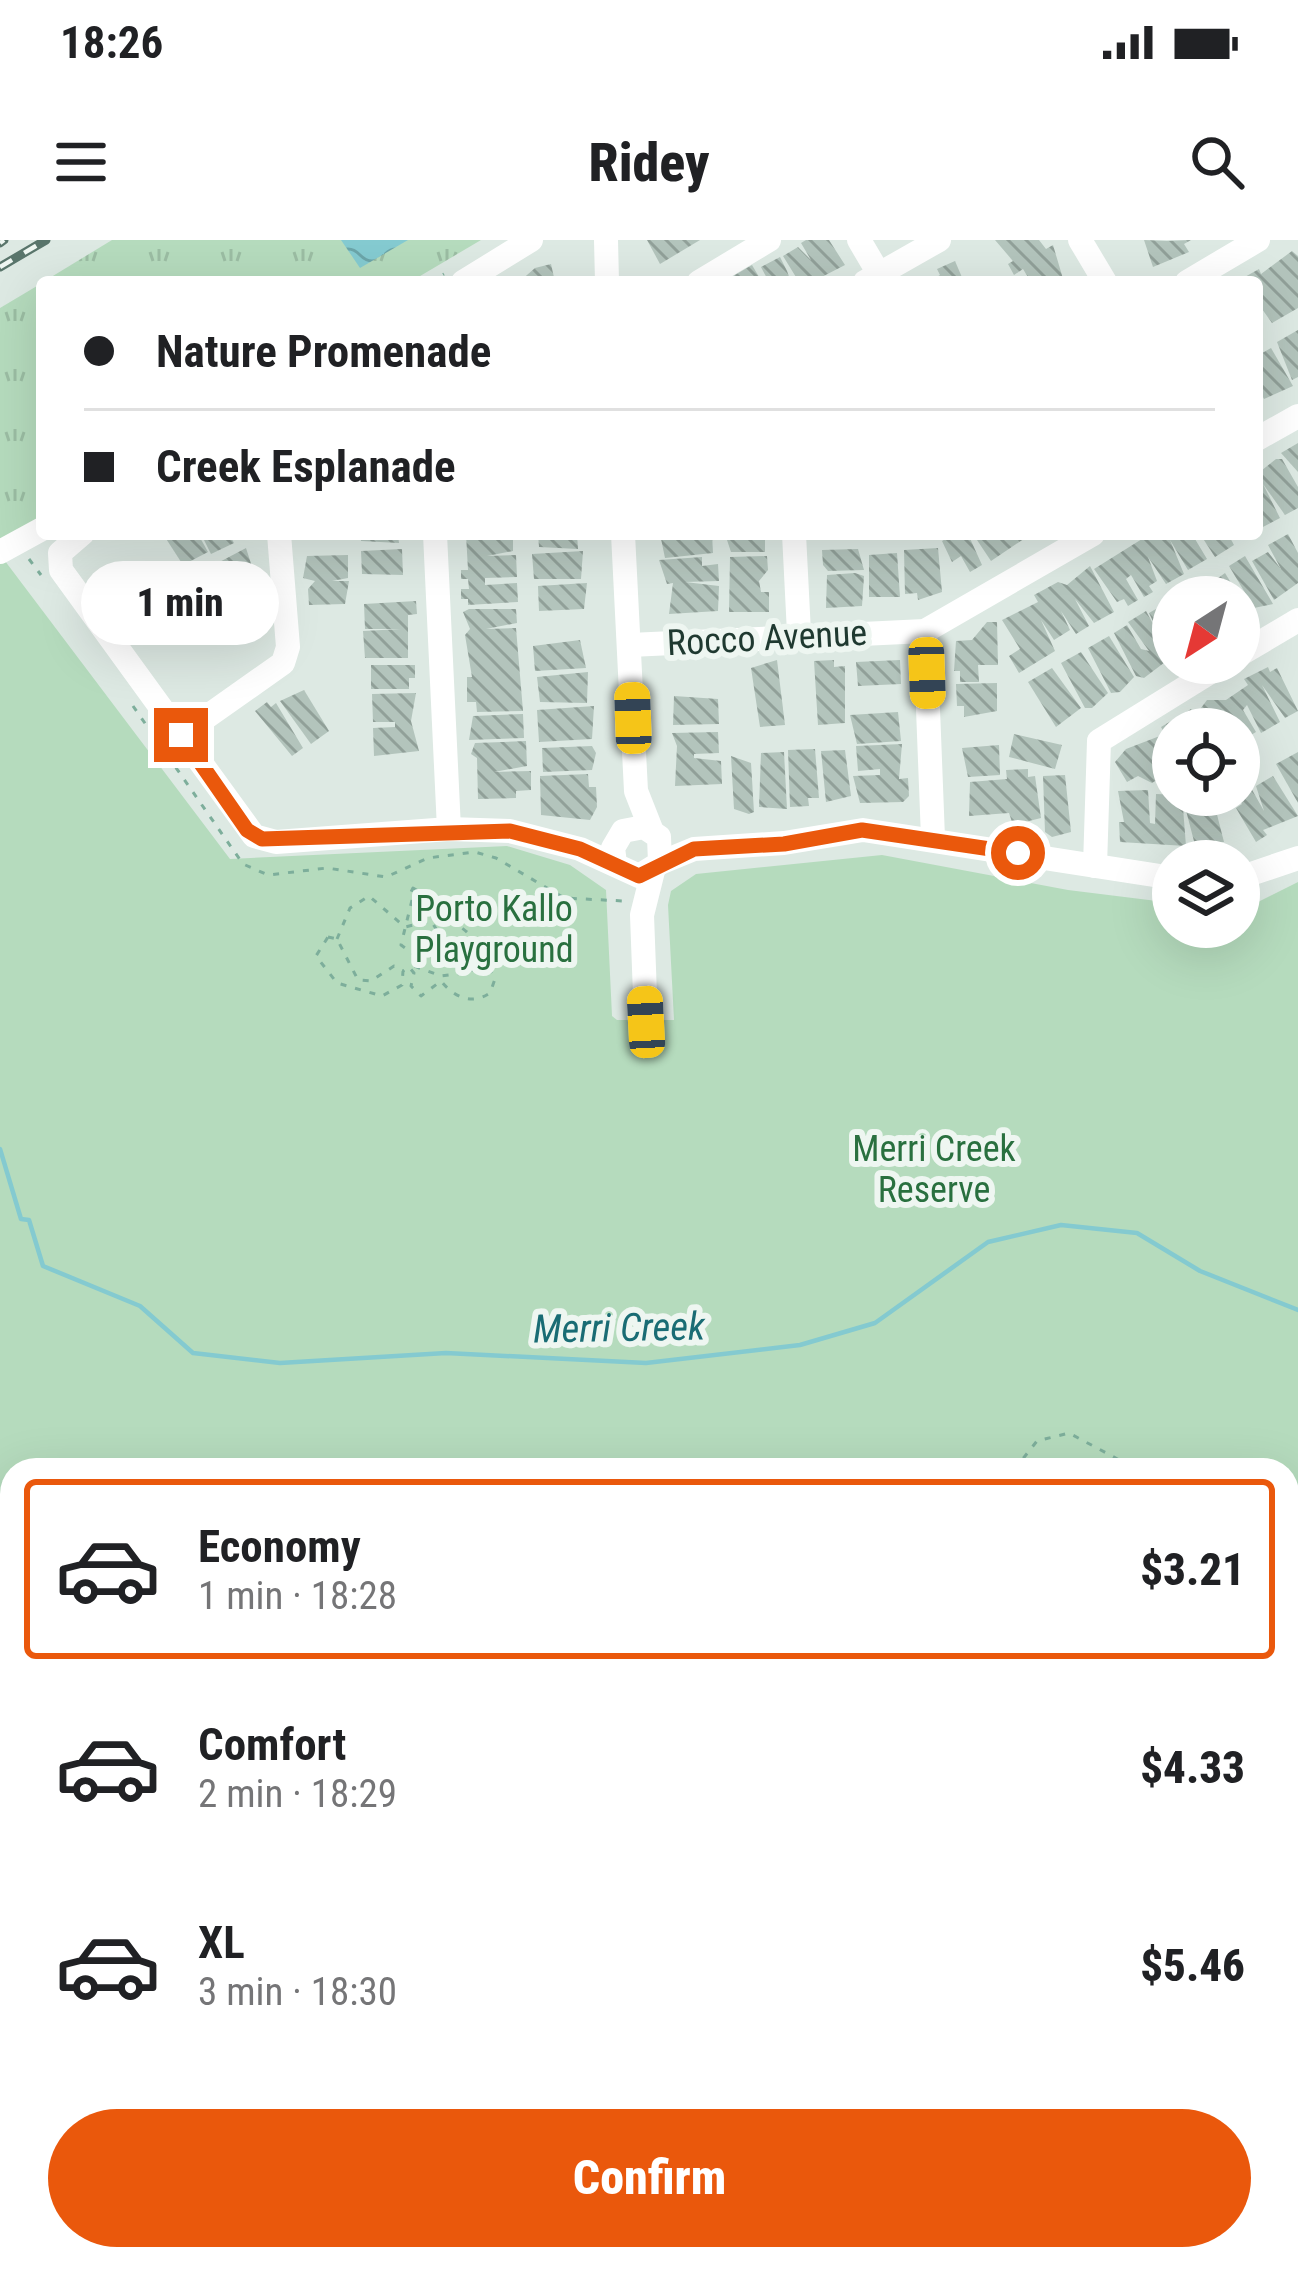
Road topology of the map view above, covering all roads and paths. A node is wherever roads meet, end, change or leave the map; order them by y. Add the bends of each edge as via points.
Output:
1 (531, 240) edge
2 (606, 240) edge
3 (769, 240) edge
4 (859, 240) edge
5 (939, 240) edge
6 (1080, 240) edge
7 (1258, 240) edge
8 (473, 276) edge
9 (607, 276) edge
10 (709, 276) edge
11 (871, 276) edge
12 (876, 276) edge
13 (1101, 276) edge
14 (1197, 276) edge
15 (1298, 416) edge
16 (1263, 436) edge
17 (36, 532) edge
18 (75, 540) edge
19 (279, 540) edge
20 (434, 540) edge
21 (623, 540) edge
22 (794, 540) edge
23 (1083, 540) edge
24 (9, 547) edge
25 (45, 580) dead end
26 (1298, 620) edge
27 (925, 632) junction
28 (799, 633) junction
29 (1260, 643) edge
30 (630, 644) junction
31 (1191, 684) edge
32 (125, 694) dead end
33 (181, 735) junction
34 (636, 791) junction
35 (448, 829) junction
36 (621, 833) junction
37 (655, 833) junction
38 (933, 838) junction
39 (580, 849) junction
40 (694, 849) junction
41 (1298, 858) edge
42 (1095, 866) junction
43 (656, 867) junction
44 (620, 868) junction
45 (1260, 871) edge
46 (406, 872) junction
47 (1152, 875) edge
48 (413, 888) junction
49 (420, 896) junction
50 (412, 900) junction
51 (635, 908) junction
52 (431, 921) junction
53 (405, 927) junction
54 (337, 939) junction
55 (479, 959) junction
56 (412, 967) junction
57 (403, 971) junction
58 (441, 978) junction
59 (646, 1022) dead end
60 (1024, 1458) edge
61 (1116, 1458) edge

1 - 8 street
2 - 9 street
3 - 10 street
4 - 11 street
5 - 12 street
6 - 13 street
7 - 14 street
15 - 16 street
17 - 24 street
18 - 33 street via 60,554 61,570
19 - 33 street via 283,662
20 - 35 street
21 - 30 street
22 - 28 street
23 - 27 street, Rocco Avenue
24 - 25 path
26 - 29 street
27 - 28 street, Rocco Avenue
27 - 38 street
28 - 30 street, Rocco Avenue
30 - 34 street
31 - 42 street via 1099,741
32 - 46 path via 243,864 279,875
33 - 35 street via 247,830 262,839
34 - 36 street
34 - 37 street
35 - 39 street via 532,833
36 - 37 street via 636,826
36 - 39 street
36 - 44 street via 613,848
37 - 40 street
37 - 43 street
38 - 40 street via 862,830
38 - 42 street
39 - 44 street
40 - 43 street
41 - 45 street
42 - 47 street
43 - 44 street via 639,876
43 - 51 street
44 - 51 street
46 - 48 path
46 - 51 path via 438,855 475,852 564,898
48 - 49 path
48 - 50 path
49 - 50 path
49 - 52 path via 431,905
50 - 53 path
51 - 59 street
52 - 53 path
52 - 55 path via 456,955
52 - 55 path via 466,932
53 - 54 path via 369,896 350,908
53 - 56 path via 401,945 415,955
54 - 57 path via 358,980 394,966
54 - 57 path via 322,940 316,956 337,983 389,996
55 - 58 path via 472,971
55 - 58 path via 495,979 485,997 452,994
56 - 57 path
56 - 58 path
56 - 58 path via 411,986 422,996
60 - 61 path via 1037,1441 1069,1433

